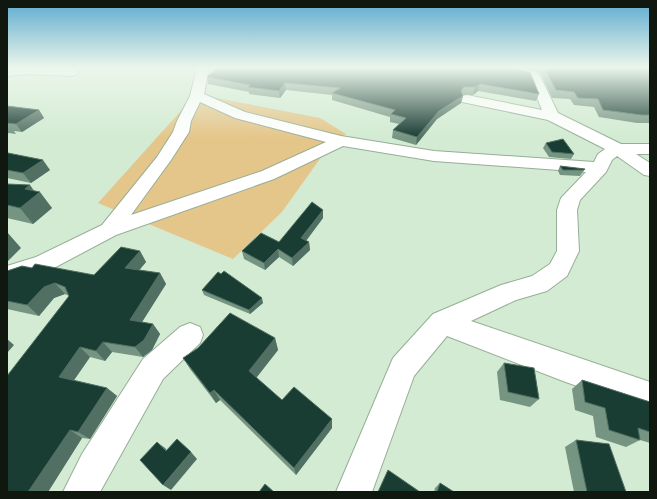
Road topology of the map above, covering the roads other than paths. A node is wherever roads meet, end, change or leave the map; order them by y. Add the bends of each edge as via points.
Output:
1 (198, 91) edge
2 (541, 91) edge
3 (197, 96) junction
4 (467, 99) dead end
5 (552, 116) junction
6 (341, 141) junction
7 (618, 149) junction
8 (650, 149) edge
9 (600, 168) junction
10 (650, 171) edge
11 (109, 230) junction
12 (7, 275) edge
13 (442, 322) junction
14 (190, 335) dead end
15 (650, 397) edge
16 (81, 492) edge
17 (354, 492) edge

1 - 3 street
2 - 5 street
3 - 6 street via 240,115
3 - 11 street via 181,132 163,160
4 - 5 street
5 - 7 street
6 - 9 street via 434,156
6 - 11 street via 268,175
7 - 8 street
7 - 9 street via 604,158
7 - 10 street
9 - 13 street via 571,198 567,210 568,251 559,270 539,284 510,292
11 - 12 street via 44,263
13 - 15 street
13 - 17 street via 403,368
14 - 16 street via 154,369 94,466

